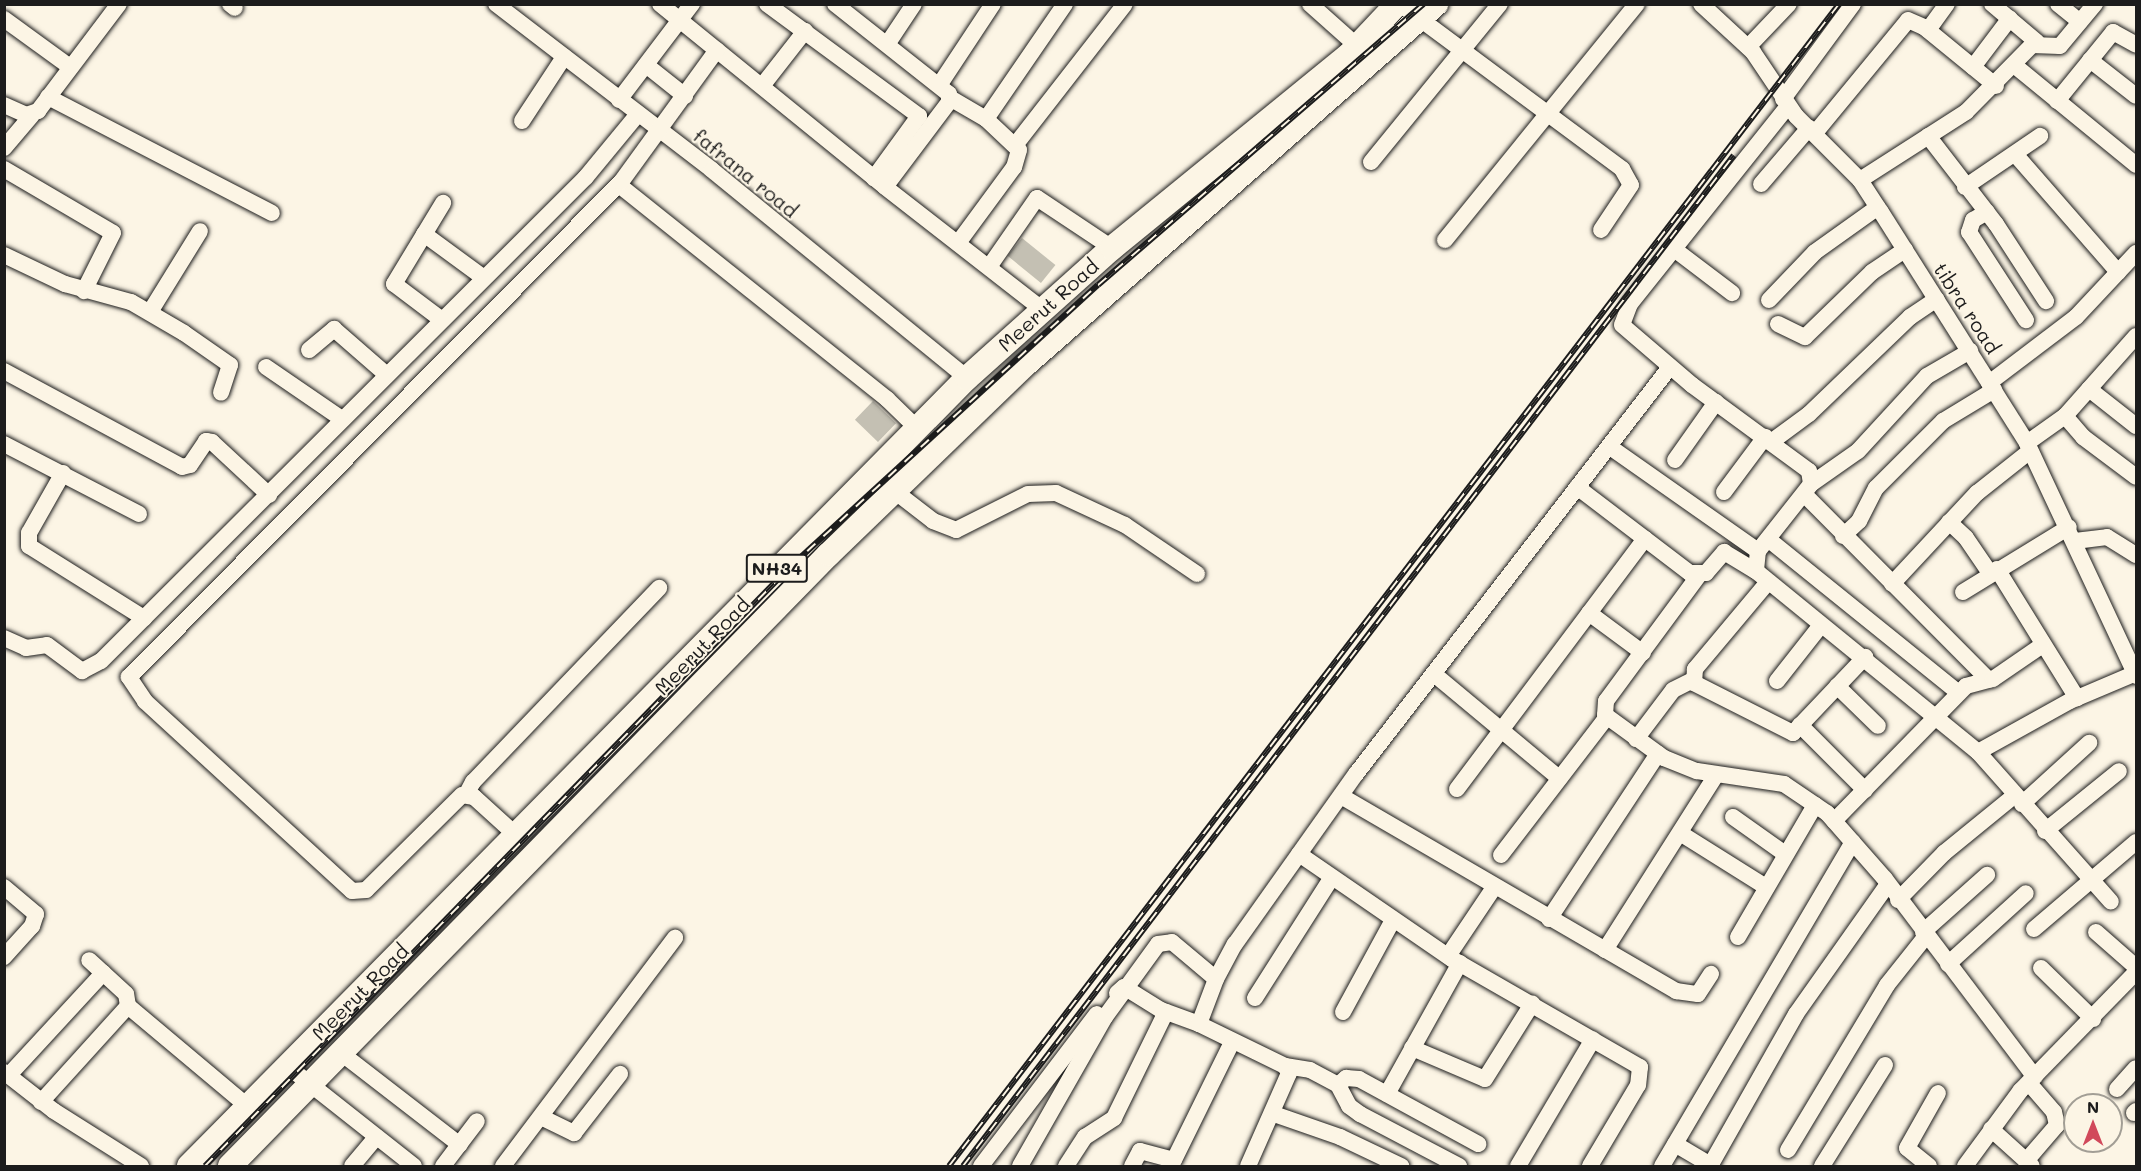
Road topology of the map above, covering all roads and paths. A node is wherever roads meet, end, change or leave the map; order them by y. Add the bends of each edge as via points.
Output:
1 (119, 4) edge
2 (496, 4) edge
3 (660, 4) edge
4 (692, 4) edge
5 (767, 4) edge
6 (914, 4) edge
7 (993, 4) edge
8 (1065, 4) edge
9 (1125, 4) edge
10 (1310, 4) edge
11 (1399, 4) edge
12 (1500, 4) edge
13 (1637, 4) edge
14 (1701, 4) edge
15 (1789, 4) edge
16 (1852, 4) edge
17 (1947, 4) edge
18 (1992, 4) edge
19 (2058, 4) edge
20 (2095, 4) edge
21 (841, 6) edge
22 (1428, 12) edge
23 (2010, 18) junction
24 (4, 20) edge
25 (679, 21) junction
26 (2080, 22) junction
27 (1928, 30) junction
28 (805, 31) junction
29 (2037, 42) junction
30 (888, 43) junction
31 (2136, 45) edge
32 (1357, 46) junction
33 (1748, 47) junction
34 (717, 50) junction
35 (1463, 50) junction
36 (564, 57) junction
37 (2090, 60) junction
38 (646, 65) junction
39 (2014, 65) junction
40 (70, 67) junction
41 (1973, 67) junction
42 (940, 84) junction
43 (762, 86) junction
44 (1996, 86) junction
45 (685, 96) junction
46 (2136, 96) edge
47 (48, 97) junction
48 (950, 98) junction
49 (619, 100) junction
50 (2057, 101) junction
51 (1786, 103) junction
52 (4, 105) edge
53 (638, 114) junction
54 (1550, 114) junction
55 (32, 115) junction
56 (986, 118) junction
57 (522, 121) dead end
58 (1812, 130) junction
59 (659, 132) junction
60 (1928, 136) junction
61 (2040, 136) dead end
62 (1016, 144) junction
63 (4, 147) edge
64 (2014, 154) junction
65 (1371, 162) dead end
66 (2136, 165) edge
67 (4, 169) edge
68 (1860, 180) junction
69 (880, 182) junction
70 (1761, 184) dead end
71 (619, 185) junction
72 (1965, 187) junction
73 (443, 203) dead end
74 (1878, 207) junction
75 (1987, 212) junction
76 (272, 213) dead end
77 (1601, 230) dead end
78 (200, 231) dead end
79 (424, 234) junction
80 (1445, 240) dead end
81 (958, 243) junction
82 (1112, 248) junction
83 (1674, 249) junction
84 (1905, 250) junction
85 (2136, 253) edge
86 (4, 255) edge
87 (989, 267) junction
88 (2118, 272) junction
89 (484, 278) junction
90 (84, 291) junction
91 (1732, 293) dead end
92 (1937, 299) junction
93 (1769, 300) dead end
94 (2046, 301) dead end
95 (1042, 310) junction
96 (150, 312) junction
97 (2026, 320) dead end
98 (442, 321) junction
99 (1778, 324) dead end
100 (2136, 336) edge
101 (309, 350) dead end
102 (1970, 351) junction
103 (266, 367) dead end
104 (1670, 367) junction
105 (4, 371) edge
106 (387, 375) junction
107 (967, 378) junction
108 (1992, 387) junction
109 (2089, 389) junction
110 (221, 393) dead end
111 (1716, 402) junction
112 (2065, 416) junction
113 (342, 419) junction
114 (2136, 426) edge
115 (918, 429) junction
116 (1768, 440) junction
117 (4, 444) edge
118 (1610, 447) junction
119 (2029, 447) junction
120 (1675, 460) dead end
121 (63, 473) junction
122 (871, 473) junction
123 (2136, 477) edge
124 (1577, 487) junction
125 (1808, 489) junction
126 (898, 492) junction
127 (1724, 492) dead end
128 (269, 495) junction
129 (139, 514) dead end
130 (1949, 522) junction
131 (818, 525) junction
132 (2072, 534) junction
133 (1843, 536) junction
134 (1645, 539) junction
135 (840, 544) junction
136 (1763, 545) junction
137 (2133, 546) edge
138 (1994, 571) junction
139 (1197, 574) dead end
140 (1699, 575) junction
141 (1762, 577) junction
142 (1892, 584) junction
143 (659, 588) dead end
144 (1963, 592) dead end
145 (1589, 613) junction
146 (144, 618) junction
147 (1821, 625) junction
148 (4, 638) edge
149 (2042, 646) junction
150 (1643, 653) junction
151 (1865, 657) junction
152 (2136, 674) edge
153 (1434, 675) junction
154 (1989, 680) junction
155 (1693, 681) junction
156 (1777, 681) dead end
157 (1836, 686) junction
158 (1959, 693) junction
159 (2077, 698) junction
160 (1607, 717) junction
161 (1936, 717) junction
162 (1800, 725) junction
163 (1878, 726) dead end
164 (1502, 729) junction
165 (1636, 739) junction
166 (2089, 743) dead end
167 (1978, 752) junction
168 (1658, 754) junction
169 (2119, 771) dead end
170 (1716, 775) junction
171 (1559, 778) junction
172 (1457, 789) dead end
173 (1865, 790) junction
174 (466, 795) junction
175 (1341, 796) junction
176 (2018, 800) junction
177 (1815, 805) junction
178 (1733, 817) dead end
179 (1834, 821) junction
180 (2045, 831) junction
181 (1680, 833) junction
182 (517, 836) junction
183 (1853, 842) junction
184 (2136, 842) edge
185 (1299, 854) junction
186 (1785, 854) junction
187 (1501, 855) dead end
188 (1987, 875) dead end
189 (1332, 878) junction
190 (2092, 882) junction
191 (1888, 884) junction
192 (4, 887) edge
193 (1766, 887) junction
194 (1493, 889) junction
195 (2026, 893) dead end
196 (1898, 900) junction
197 (2111, 902) dead end
198 (1393, 920) junction
199 (1549, 920) junction
200 (2034, 929) dead end
201 (2096, 932) dead end
202 (1924, 934) junction
203 (1738, 937) dead end
204 (675, 938) dead end
205 (1605, 950) junction
206 (4, 957) edge
207 (89, 960) dead end
208 (1454, 960) junction
209 (1947, 964) junction
210 (2136, 967) edge
211 (2042, 968) dead end
212 (2136, 972) edge
213 (103, 973) junction
214 (1711, 974) dead end
215 (1216, 979) junction
216 (1124, 987) junction
217 (1255, 998) dead end
218 (1532, 1004) junction
219 (128, 1006) junction
220 (1166, 1012) junction
221 (1344, 1012) dead end
222 (2093, 1019) junction
223 (1198, 1024) junction
224 (1593, 1039) junction
225 (1232, 1042) junction
226 (1412, 1048) junction
227 (341, 1053) junction
228 (286, 1065) junction
229 (1886, 1065) dead end
230 (1285, 1066) junction
231 (2136, 1068) edge
232 (7, 1074) edge
233 (620, 1074) dead end
234 (2032, 1080) junction
235 (310, 1084) junction
236 (1338, 1085) junction
237 (2117, 1089) dead end
238 (1938, 1093) dead end
239 (1387, 1094) junction
240 (41, 1102) junction
241 (247, 1106) junction
242 (1274, 1114) junction
243 (541, 1117) junction
244 (477, 1121) dead end
245 (1991, 1129) junction
246 (376, 1137) junction
247 (1478, 1144) dead end
248 (1675, 1144) junction
249 (460, 1145) junction
250 (1788, 1150) dead end
251 (2029, 1164) edge
252 (1393, 1165) edge
253 (1711, 1166) edge
254 (141, 1167) edge
255 (189, 1167) edge
256 (230, 1167) edge
257 (352, 1167) edge
258 (414, 1167) edge
259 (443, 1167) edge
260 (503, 1167) edge
261 (981, 1167) edge
262 (1020, 1167) edge
263 (1066, 1167) edge
264 (1132, 1167) edge
265 (1248, 1167) edge
266 (1459, 1167) edge
267 (1518, 1167) edge
268 (1590, 1167) edge
269 (1662, 1167) edge
270 (1822, 1167) edge
271 (1929, 1167) edge
272 (1965, 1167) edge

1 - 40 street
2 - 36 street, fafrana road
3 - 25 street
4 - 25 street
5 - 28 street
6 - 30 street
7 - 42 street
8 - 56 street
9 - 62 street
10 - 32 street
11 - 22 street
11 - 32 highway, Meerut Road / NH34
12 - 35 street
13 - 54 street
14 - 33 street, tibra road
15 - 33 street
16 - 51 street
17 - 27 street
18 - 23 street
19 - 26 street
20 - 26 street
21 - 30 street
22 - 35 street
22 - 126 highway, Meerut Road / NH34 via 1026,364
23 - 29 street
23 - 41 street
24 - 40 street
25 - 34 street
25 - 38 street
26 - 29 street via 2055,48
27 - 41 street
27 - 58 street via 1915,21 1903,24
28 - 43 street
28 - 69 street via 919,116
29 - 39 street
30 - 42 street
31 - 37 street via 2113,32
32 - 82 highway, Meerut Road / NH34
33 - 51 street, tibra road
34 - 43 street
34 - 45 street
35 - 54 street
35 - 65 street
36 - 49 street, fafrana road
36 - 57 street
37 - 46 street
37 - 50 street
38 - 45 street
38 - 49 street
39 - 44 street
39 - 50 street
40 - 47 street
41 - 44 street
42 - 48 street
43 - 69 street
44 - 60 street
45 - 59 street
47 - 55 street
47 - 76 street
48 - 56 street
48 - 69 street
49 - 53 street, fafrana road
50 - 66 street
51 - 58 street, tibra road
51 - 83 street
52 - 55 street
53 - 59 street, fafrana road
53 - 89 street via 586,177
54 - 77 street via 1630,178 1627,195
54 - 80 street
55 - 63 street
56 - 62 street
58 - 68 street, tibra road
58 - 70 street
59 - 71 street
59 - 107 street, fafrana road
60 - 68 street
60 - 72 street
61 - 64 street
62 - 81 street via 1019,159
64 - 72 street
64 - 88 street
67 - 90 street via 113,233
68 - 74 street, tibra road
69 - 81 street
71 - 115 street via 888,399
71 - 174 street via 129,677 145,701 352,891 366,890 450,804
72 - 75 street
73 - 79 street
74 - 84 street, tibra road
74 - 93 street via 1815,252
75 - 94 street
75 - 97 street via 1973,220 1969,232
78 - 96 street
79 - 89 street
79 - 98 street via 394,286
81 - 87 street
82 - 87 street via 1037,198
82 - 95 highway, Meerut Road / NH34
83 - 91 street
83 - 104 street via 1630,304 1623,325
84 - 92 street, tibra road
84 - 99 street via 1872,272 1805,337
85 - 88 street
86 - 90 street
87 - 95 street
88 - 108 street via 2069,323
89 - 98 street
90 - 96 street
92 - 102 street, tibra road
92 - 116 street via 1910,317 1809,414
95 - 107 highway, Meerut Road / NH34
96 - 110 street via 230,365
98 - 106 street
100 - 109 street
101 - 106 street via 334,329
102 - 108 street, tibra road
102 - 125 street via 1927,376 1858,451
103 - 113 street
104 - 111 street
104 - 118 street
105 - 128 street via 182,467 190,465 206,441 212,442
106 - 113 street
107 - 115 highway, Meerut Road / NH34
108 - 119 street, tibra road
108 - 133 street via 1943,421 1876,488 1859,521
109 - 112 street
109 - 114 street
111 - 116 street
111 - 120 street
112 - 119 street
112 - 123 street via 2083,437
113 - 128 street
115 - 122 highway, Meerut Road / NH34
116 - 125 street via 1809,471
116 - 127 street
117 - 121 street
118 - 124 street
118 - 136 street
119 - 130 street
119 - 132 street, tibra road
121 - 129 street
121 - 146 street via 28,532 28,546
122 - 126 street
122 - 131 highway, Meerut Road / NH34
124 - 134 street
124 - 153 street
125 - 133 street
125 - 136 street
126 - 135 highway, Meerut Road / NH34
126 - 139 street via 933,521 956,530 1028,494 1056,493 1125,525
128 - 146 street
130 - 138 street
130 - 142 street
131 - 135 highway
131 - 182 highway, Meerut Road / NH34
132 - 137 street via 2107,537
132 - 138 street
132 - 152 street, tibra road
133 - 142 street
134 - 140 street
134 - 145 street
135 - 227 highway, Meerut Road / NH34
136 - 141 street
136 - 158 street
138 - 144 street
138 - 149 street
140 - 141 street via 1724,552
140 - 150 street
141 - 147 street
141 - 155 street via 1695,669
142 - 154 street via 1960,646
143 - 174 street
145 - 150 street
145 - 164 street
146 - 148 street via 101,661 82,671 47,645 26,648
147 - 151 street
147 - 156 street
149 - 154 street
149 - 159 street
150 - 160 street via 1606,701
151 - 157 street
151 - 161 street
152 - 159 street
153 - 164 street
153 - 175 street
154 - 158 street via 1972,683
155 - 162 street via 1785,733 1793,733
155 - 165 street via 1673,690
157 - 162 street
157 - 163 street
158 - 161 street
159 - 167 street
160 - 165 street
160 - 171 street
161 - 167 street
161 - 173 street
162 - 173 street
164 - 171 street
164 - 172 street
165 - 168 street
166 - 176 street
167 - 176 street
168 - 170 street
168 - 199 street
169 - 180 street
170 - 177 street via 1784,784
170 - 181 street
171 - 187 street
173 - 179 street
174 - 182 street
175 - 185 street
175 - 194 street
176 - 180 street
176 - 196 street via 1944,853
177 - 179 street
177 - 186 street
178 - 186 street
179 - 183 street
180 - 190 street
181 - 193 street
181 - 205 street
182 - 228 highway, Meerut Road / NH34
183 - 191 street
183 - 248 street
184 - 190 street
185 - 189 street
185 - 215 street via 1235,944
186 - 193 street
188 - 202 street
189 - 198 street
189 - 217 street
190 - 197 street
190 - 200 street
191 - 196 street
191 - 253 street via 1796,1014
192 - 206 street via 30,907 36,920
193 - 203 street
194 - 199 street
194 - 208 street
195 - 209 street
196 - 202 street
198 - 208 street
198 - 221 street
199 - 205 street
201 - 210 street
202 - 209 street
202 - 250 street via 1887,985
204 - 243 street
205 - 214 street via 1686,995 1698,994
207 - 213 street
208 - 218 street
208 - 226 street
209 - 234 street
211 - 222 street
212 - 222 street
213 - 219 street via 126,994
213 - 232 street
215 - 216 street via 1166,940
215 - 223 street
216 - 220 street
216 - 261 street via 1105,1004
216 - 262 street
218 - 224 street
218 - 226 street via 1485,1079
219 - 240 street
219 - 241 street
220 - 223 street
220 - 263 street via 1114,1118 1085,1137
222 - 234 street
223 - 225 street
224 - 267 street
224 - 268 street via 1634,1062 1641,1073
225 - 230 street
225 - 264 street via 1178,1156 1171,1162 1140,1151
226 - 239 street
227 - 235 highway, Meerut Road / NH34
227 - 249 street
228 - 235 street
228 - 241 highway, Meerut Road / NH34
229 - 270 street
230 - 236 street via 1310,1070
230 - 242 street via 1288,1084
231 - 237 street
232 - 240 street
233 - 243 street via 574,1133
234 - 245 street
234 - 251 street via 2054,1112 2057,1125
235 - 246 street
235 - 256 highway, Meerut Road / NH34
236 - 239 street via 1351,1076
236 - 266 street via 1349,1106 1360,1114
238 - 271 street via 1907,1148
239 - 247 street
240 - 254 street
241 - 255 highway, Meerut Road / NH34
242 - 252 street via 1340,1137
242 - 265 street
243 - 260 street
244 - 249 street
245 - 251 street
245 - 272 street
246 - 257 street
246 - 258 street
248 - 253 street
248 - 269 street
249 - 259 street

